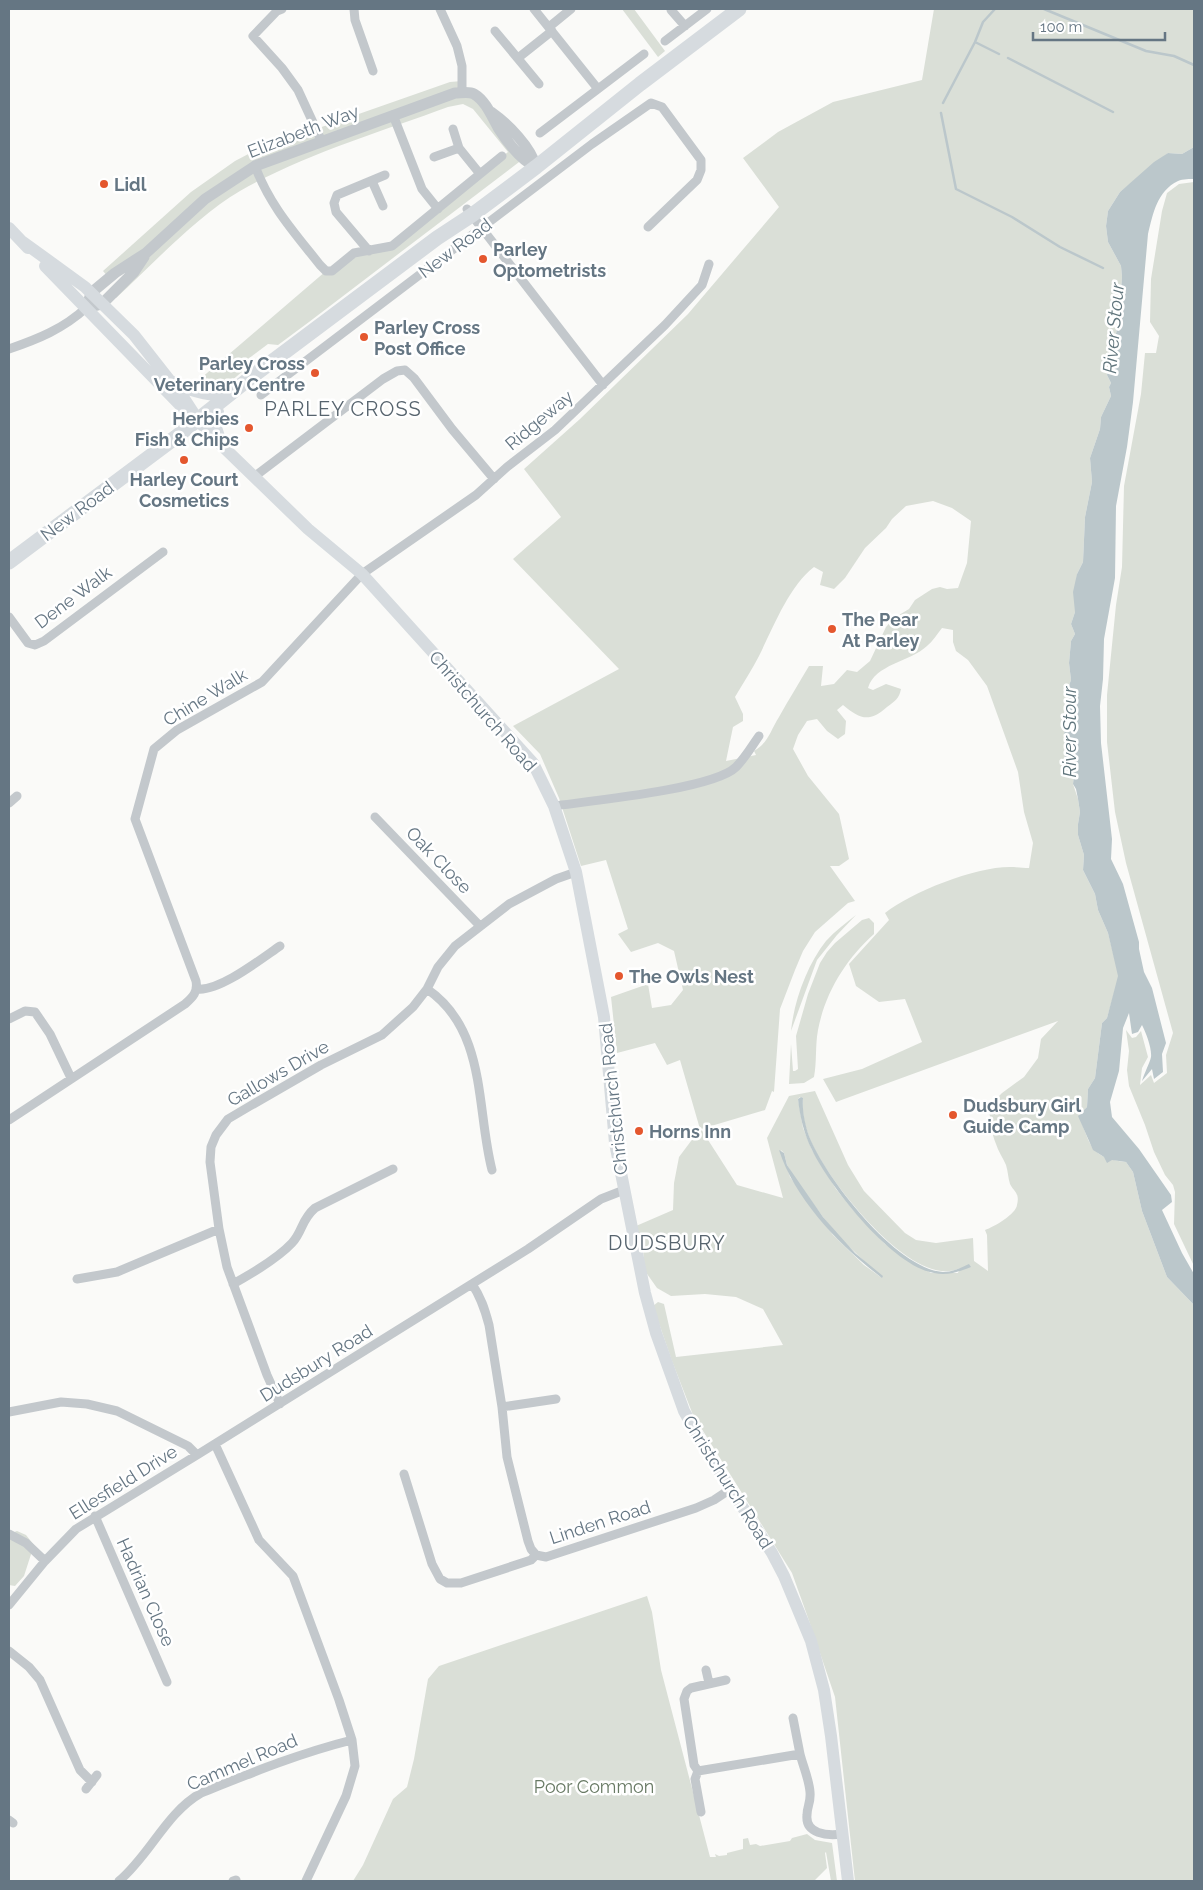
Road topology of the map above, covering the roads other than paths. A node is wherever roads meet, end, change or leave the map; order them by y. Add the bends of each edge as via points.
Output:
1 (282, 9) edge
2 (354, 9) edge
3 (440, 9) edge
4 (534, 9) edge
5 (571, 9) edge
6 (707, 9) edge
7 (672, 10) dead end
8 (734, 10) edge
9 (685, 26) junction
10 (550, 29) junction
11 (495, 31) dead end
12 (665, 41) dead end
13 (644, 54) dead end
14 (518, 58) junction
15 (373, 71) dead end
16 (539, 84) dead end
17 (598, 89) junction
18 (462, 92) junction
19 (394, 115) junction
20 (453, 129) dead end
21 (540, 132) dead end
22 (322, 142) junction
23 (459, 148) junction
24 (502, 156) dead end
25 (434, 157) dead end
26 (532, 162) junction
27 (255, 166) junction
28 (480, 174) junction
29 (385, 176) dead end
30 (372, 181) junction
31 (383, 206) dead end
32 (438, 209) junction
33 (470, 212) junction
34 (648, 227) dead end
35 (9, 228) edge
36 (482, 228) junction
37 (23, 242) junction
38 (369, 251) junction
39 (146, 253) junction
40 (709, 264) dead end
41 (91, 293) junction
42 (102, 304) junction
43 (347, 306) junction
44 (86, 308) junction
45 (9, 349) edge
46 (168, 379) junction
47 (603, 385) junction
48 (261, 395) dead end
49 (228, 396) junction
50 (218, 412) junction
51 (200, 422) junction
52 (225, 449) junction
53 (254, 477) junction
54 (494, 479) junction
55 (162, 552) dead end
56 (9, 562) edge
57 (362, 574) junction
58 (9, 617) edge
59 (759, 736) dead end
60 (17, 796) dead end
61 (9, 803) edge
62 (554, 806) junction
63 (374, 817) dead end
64 (576, 872) junction
65 (480, 926) junction
66 (280, 946) dead end
67 (427, 989) junction
68 (196, 990) junction
69 (9, 1018) edge
70 (72, 1078) junction
71 (9, 1120) edge
72 (393, 1169) dead end
73 (492, 1170) dead end
74 (624, 1190) junction
75 (218, 1229) junction
76 (77, 1279) dead end
77 (234, 1284) junction
78 (472, 1284) junction
79 (556, 1399) dead end
80 (280, 1404) junction
81 (502, 1407) junction
82 (9, 1412) edge
83 (215, 1444) junction
84 (197, 1455) junction
85 (404, 1474) dead end
86 (732, 1488) junction
87 (96, 1516) junction
88 (9, 1534) edge
89 (536, 1555) junction
90 (45, 1561) junction
91 (9, 1605) edge
92 (9, 1652) edge
93 (706, 1670) dead end
94 (726, 1680) dead end
95 (167, 1682) dead end
96 (709, 1683) junction
97 (793, 1718) dead end
98 (352, 1740) junction
99 (800, 1754) junction
100 (698, 1771) junction
101 (92, 1782) dead end
102 (701, 1812) dead end
103 (842, 1834) junction
104 (119, 1881) edge
105 (306, 1881) edge
106 (848, 1881) edge

1 - 22 street via 253,36 298,90
2 - 15 street
3 - 18 street via 458,46
4 - 10 street
5 - 10 street
6 - 9 street
7 - 9 street
8 - 26 main road, New Road via 640,84 577,125
9 - 12 street
10 - 14 street
10 - 17 street
11 - 14 street
13 - 17 street
14 - 16 street
17 - 21 street
18 - 19 street, Elizabeth Way
18 - 26 street via 474,94 490,111 499,129
19 - 22 street, Elizabeth Way
19 - 32 street via 422,189
20 - 23 street
22 - 27 street, Elizabeth Way
23 - 25 street
23 - 28 street
24 - 28 street
26 - 33 main road, New Road
27 - 38 street via 273,205 326,271 332,271 354,253
27 - 39 street, Elizabeth Way via 205,199
28 - 32 street
29 - 30 street
30 - 31 street
30 - 38 street via 337,195 334,202 336,212
32 - 38 street via 392,246
33 - 36 street
33 - 43 main road, New Road
34 - 36 street, New Road via 697,180 701,170 701,160 662,107 651,103
35 - 37 main road, Christchurch Road
36 - 47 street
36 - 48 street, New Road
37 - 41 main road, Christchurch Road
37 - 44 main road, Christchurch Road
39 - 41 street, Elizabeth Way via 115,272
39 - 42 street, Elizabeth Way via 134,272
40 - 47 street, Ridgeway via 702,285
41 - 42 main road, Christchurch Road
41 - 44 street
42 - 44 street
42 - 46 main road, Christchurch Road via 134,335
43 - 49 main road, New Road
43 - 50 main road, New Road via 308,343
44 - 45 street via 64,326 40,339
44 - 51 main road, Christchurch Road via 179,405
46 - 49 main road via 197,392
46 - 51 main road, Christchurch Road
47 - 54 street, Ridgeway via 555,430
49 - 51 main road, New Road
50 - 51 main road, New Road
50 - 52 main road via 216,430
51 - 52 main road, Christchurch Road
51 - 56 main road, New Road
52 - 53 main road, Christchurch Road
53 - 54 street via 383,378 405,370
53 - 57 main road, Christchurch Road via 308,529
54 - 57 street, Ridgeway
55 - 58 street, Dene Walk via 35,645 28,643
57 - 62 main road, Christchurch Road via 533,763
57 - 68 street, Chine Walk via 262,682 177,730 154,749 135,819 196,981
59 - 62 street via 735,768 709,780
60 - 61 street
62 - 64 main road, Christchurch Road
63 - 65 street, Oak Close
64 - 65 street, Gallows Drive via 556,878 509,904
64 - 74 main road, Christchurch Road via 604,1017 615,1143
65 - 67 street, Gallows Drive via 445,957
66 - 68 street via 244,971 205,990
67 - 73 street via 446,1005 463,1030 475,1062
67 - 75 street, Gallows Drive via 413,1007 382,1035 321,1065 228,1119 221,1127 211,1147 210,1162
68 - 70 street via 184,1004
69 - 70 street via 25,1011 35,1012
70 - 71 street
72 - 77 street via 315,1208 307,1215 298,1236 290,1245
74 - 78 street, Dudsbury Road via 601,1200
74 - 86 main road, Christchurch Road via 645,1293 684,1411
75 - 76 street via 117,1272
75 - 77 street, Gallows Drive
77 - 80 street, Gallows Drive
78 - 80 street, Dudsbury Road
78 - 81 street, Linden Road via 484,1305 489,1325
79 - 81 street
80 - 83 street, Dudsbury Road
81 - 89 street, Linden Road via 509,1470 528,1541
82 - 84 street via 62,1402 87,1404 117,1411 188,1446
83 - 84 street, Dudsbury Road
83 - 98 street via 259,1540 293,1576
84 - 87 street, Ellesfield Drive
85 - 89 street via 432,1564 447,1583 461,1583 531,1560
86 - 89 street, Linden Road via 696,1508 546,1557
86 - 103 main road, Christchurch Road via 784,1576 811,1641 827,1708
87 - 90 street, Ellesfield Drive via 76,1529
87 - 95 street, Hadrian Close
88 - 90 street via 26,1543
90 - 91 street, Ellesfield Drive
92 - 101 street via 30,1667 40,1680 80,1770
93 - 96 street
94 - 96 street
96 - 100 street via 691,1688 684,1699 694,1765
97 - 99 street
98 - 104 street, Cammel Road via 282,1761 190,1799 180,1807 134,1868
98 - 105 street via 355,1766 346,1796
99 - 100 street
99 - 103 street via 810,1789 807,1820 810,1827 817,1833
100 - 102 street via 695,1779
103 - 106 main road, Christchurch Road

